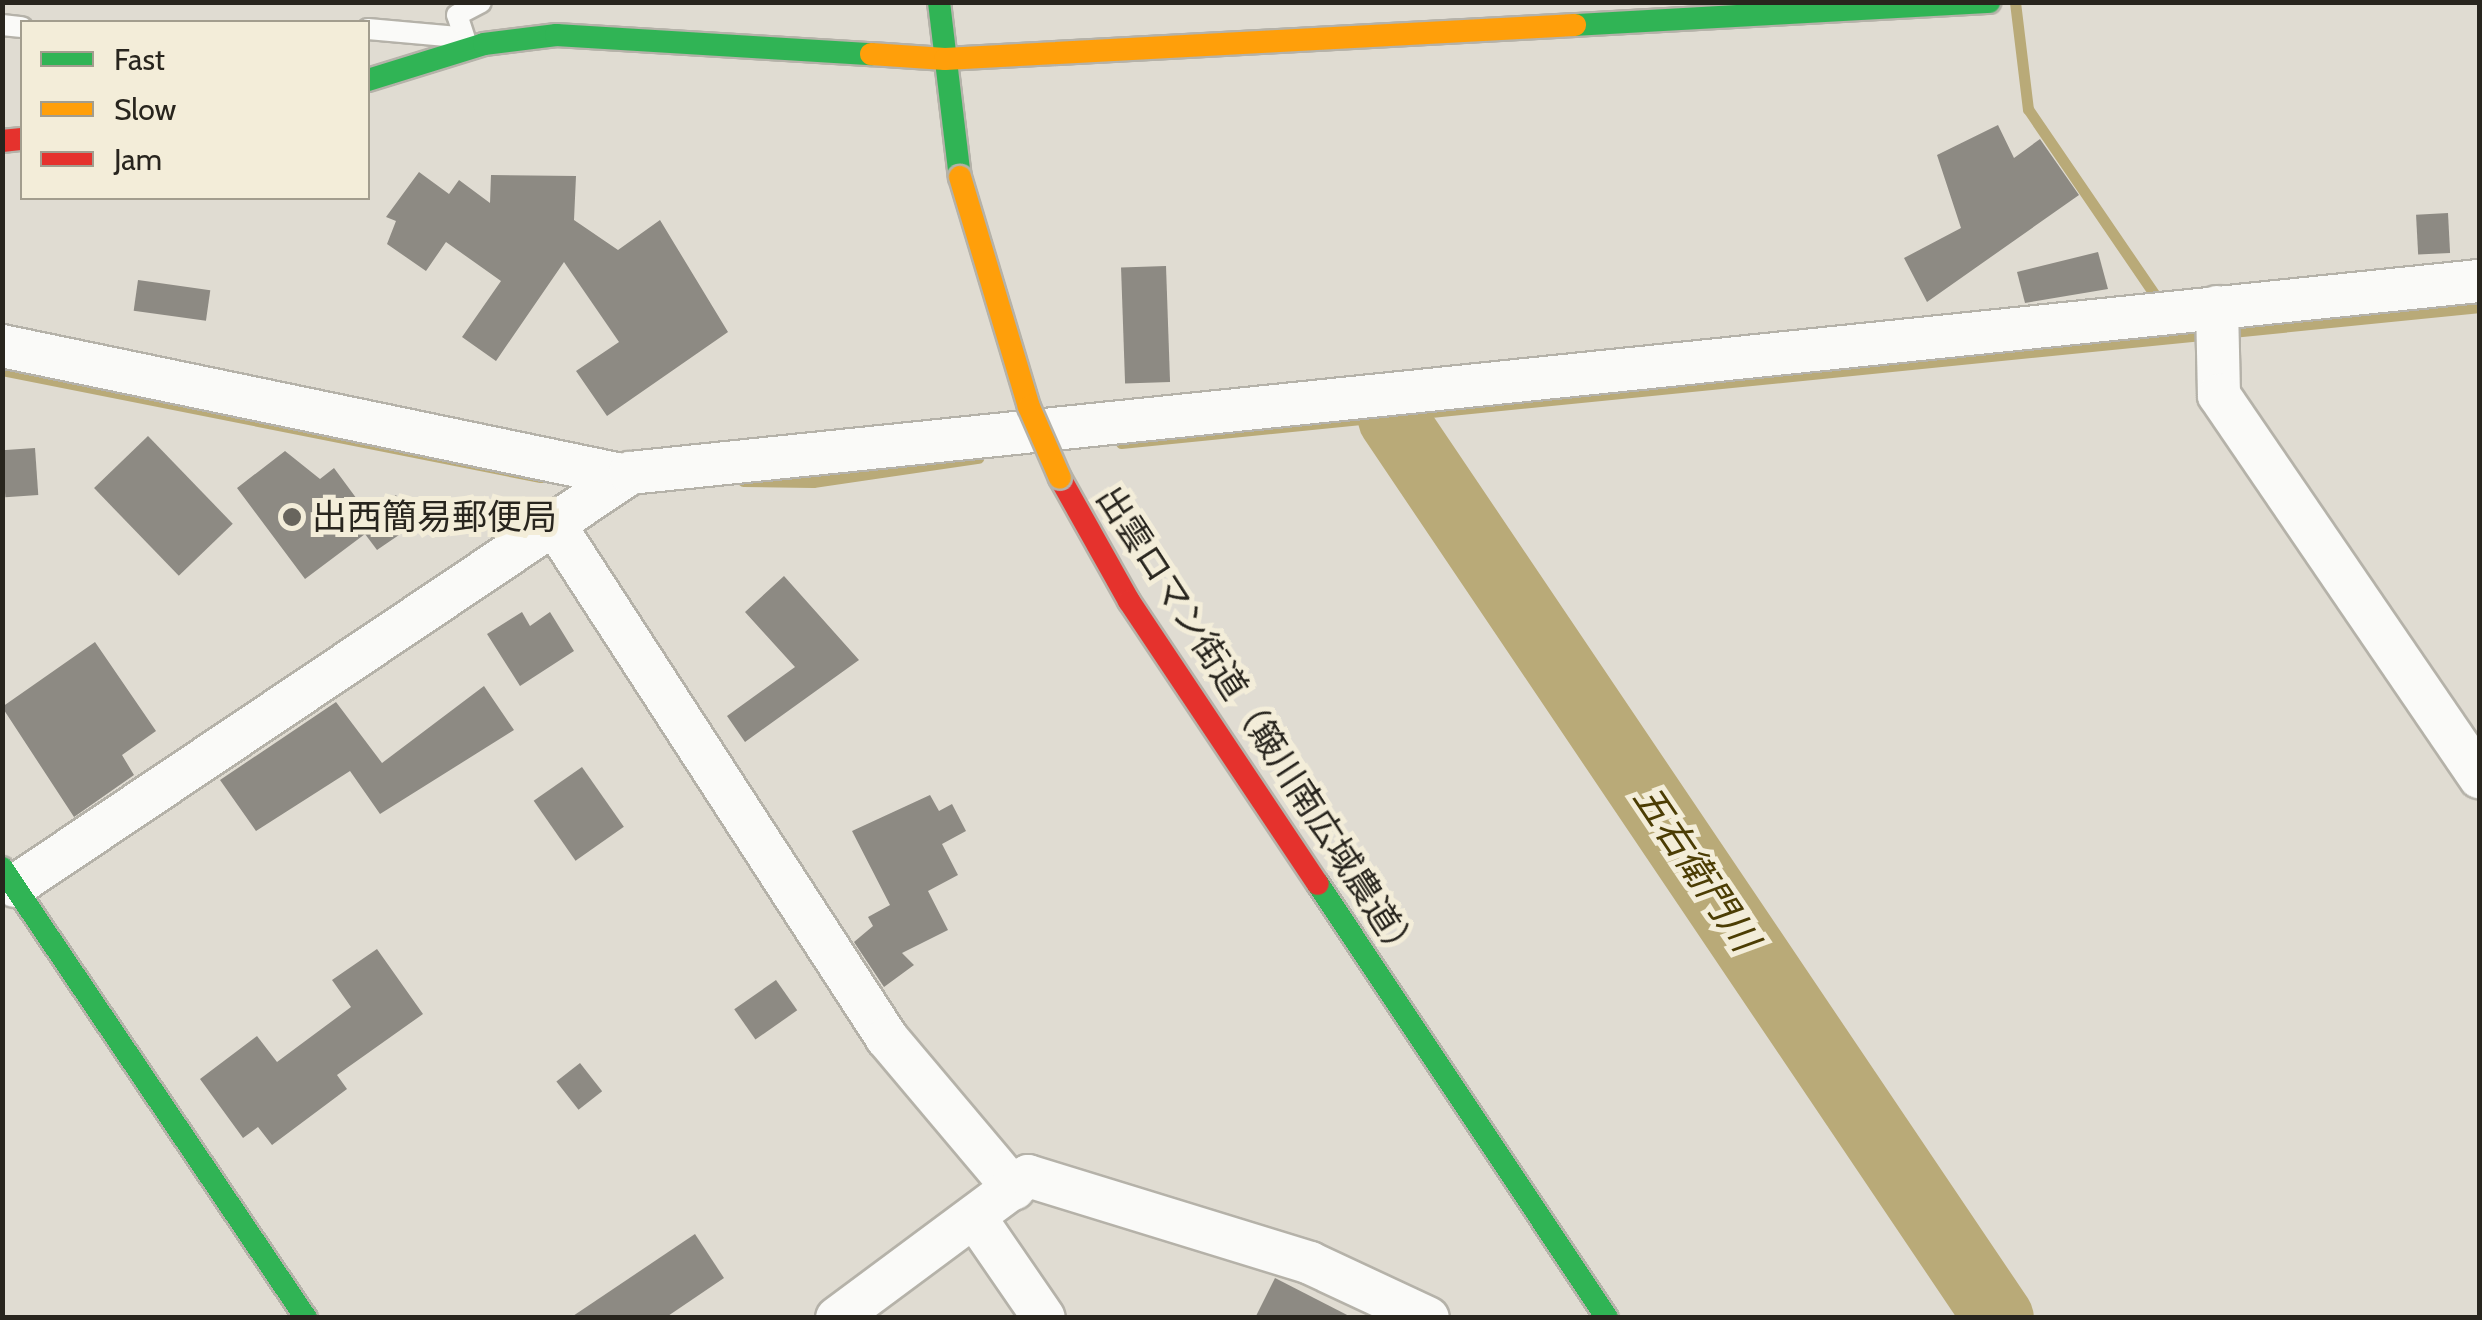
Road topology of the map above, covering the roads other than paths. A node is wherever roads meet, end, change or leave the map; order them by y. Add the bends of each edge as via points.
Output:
1 (481, 2) edge
2 (940, 2) edge
3 (1990, 2) edge
4 (370, 29) edge
5 (474, 41) junction
6 (944, 59) junction
7 (370, 79) edge
8 (2480, 281) edge
9 (2217, 307) junction
10 (2, 346) edge
11 (626, 476) junction
12 (552, 521) junction
13 (2480, 778) edge
14 (9, 877) edge
15 (1014, 1189) junction
16 (978, 1222) junction
17 (1592, 1314) edge
18 (306, 1318) edge
19 (837, 1318) edge
20 (1044, 1318) edge
21 (1428, 1318) edge

1 - 5 lane via 457,14
2 - 6 street, 出雲ロマン街道（簸川南広域農道）
3 - 6 street
4 - 5 lane via 426,28
5 - 6 street via 624,35
5 - 7 street
6 - 17 street, 出雲ロマン街道（簸川南広域農道）, bridge via 960,177 1023,390 1060,478 1128,601
8 - 9 street
9 - 11 street
9 - 13 street via 2220,395
10 - 11 street
11 - 12 street
12 - 14 street
12 - 15 street via 887,1038
14 - 18 street
15 - 16 street
15 - 21 street via 1028,1176 1291,1257
16 - 19 street
16 - 20 street

